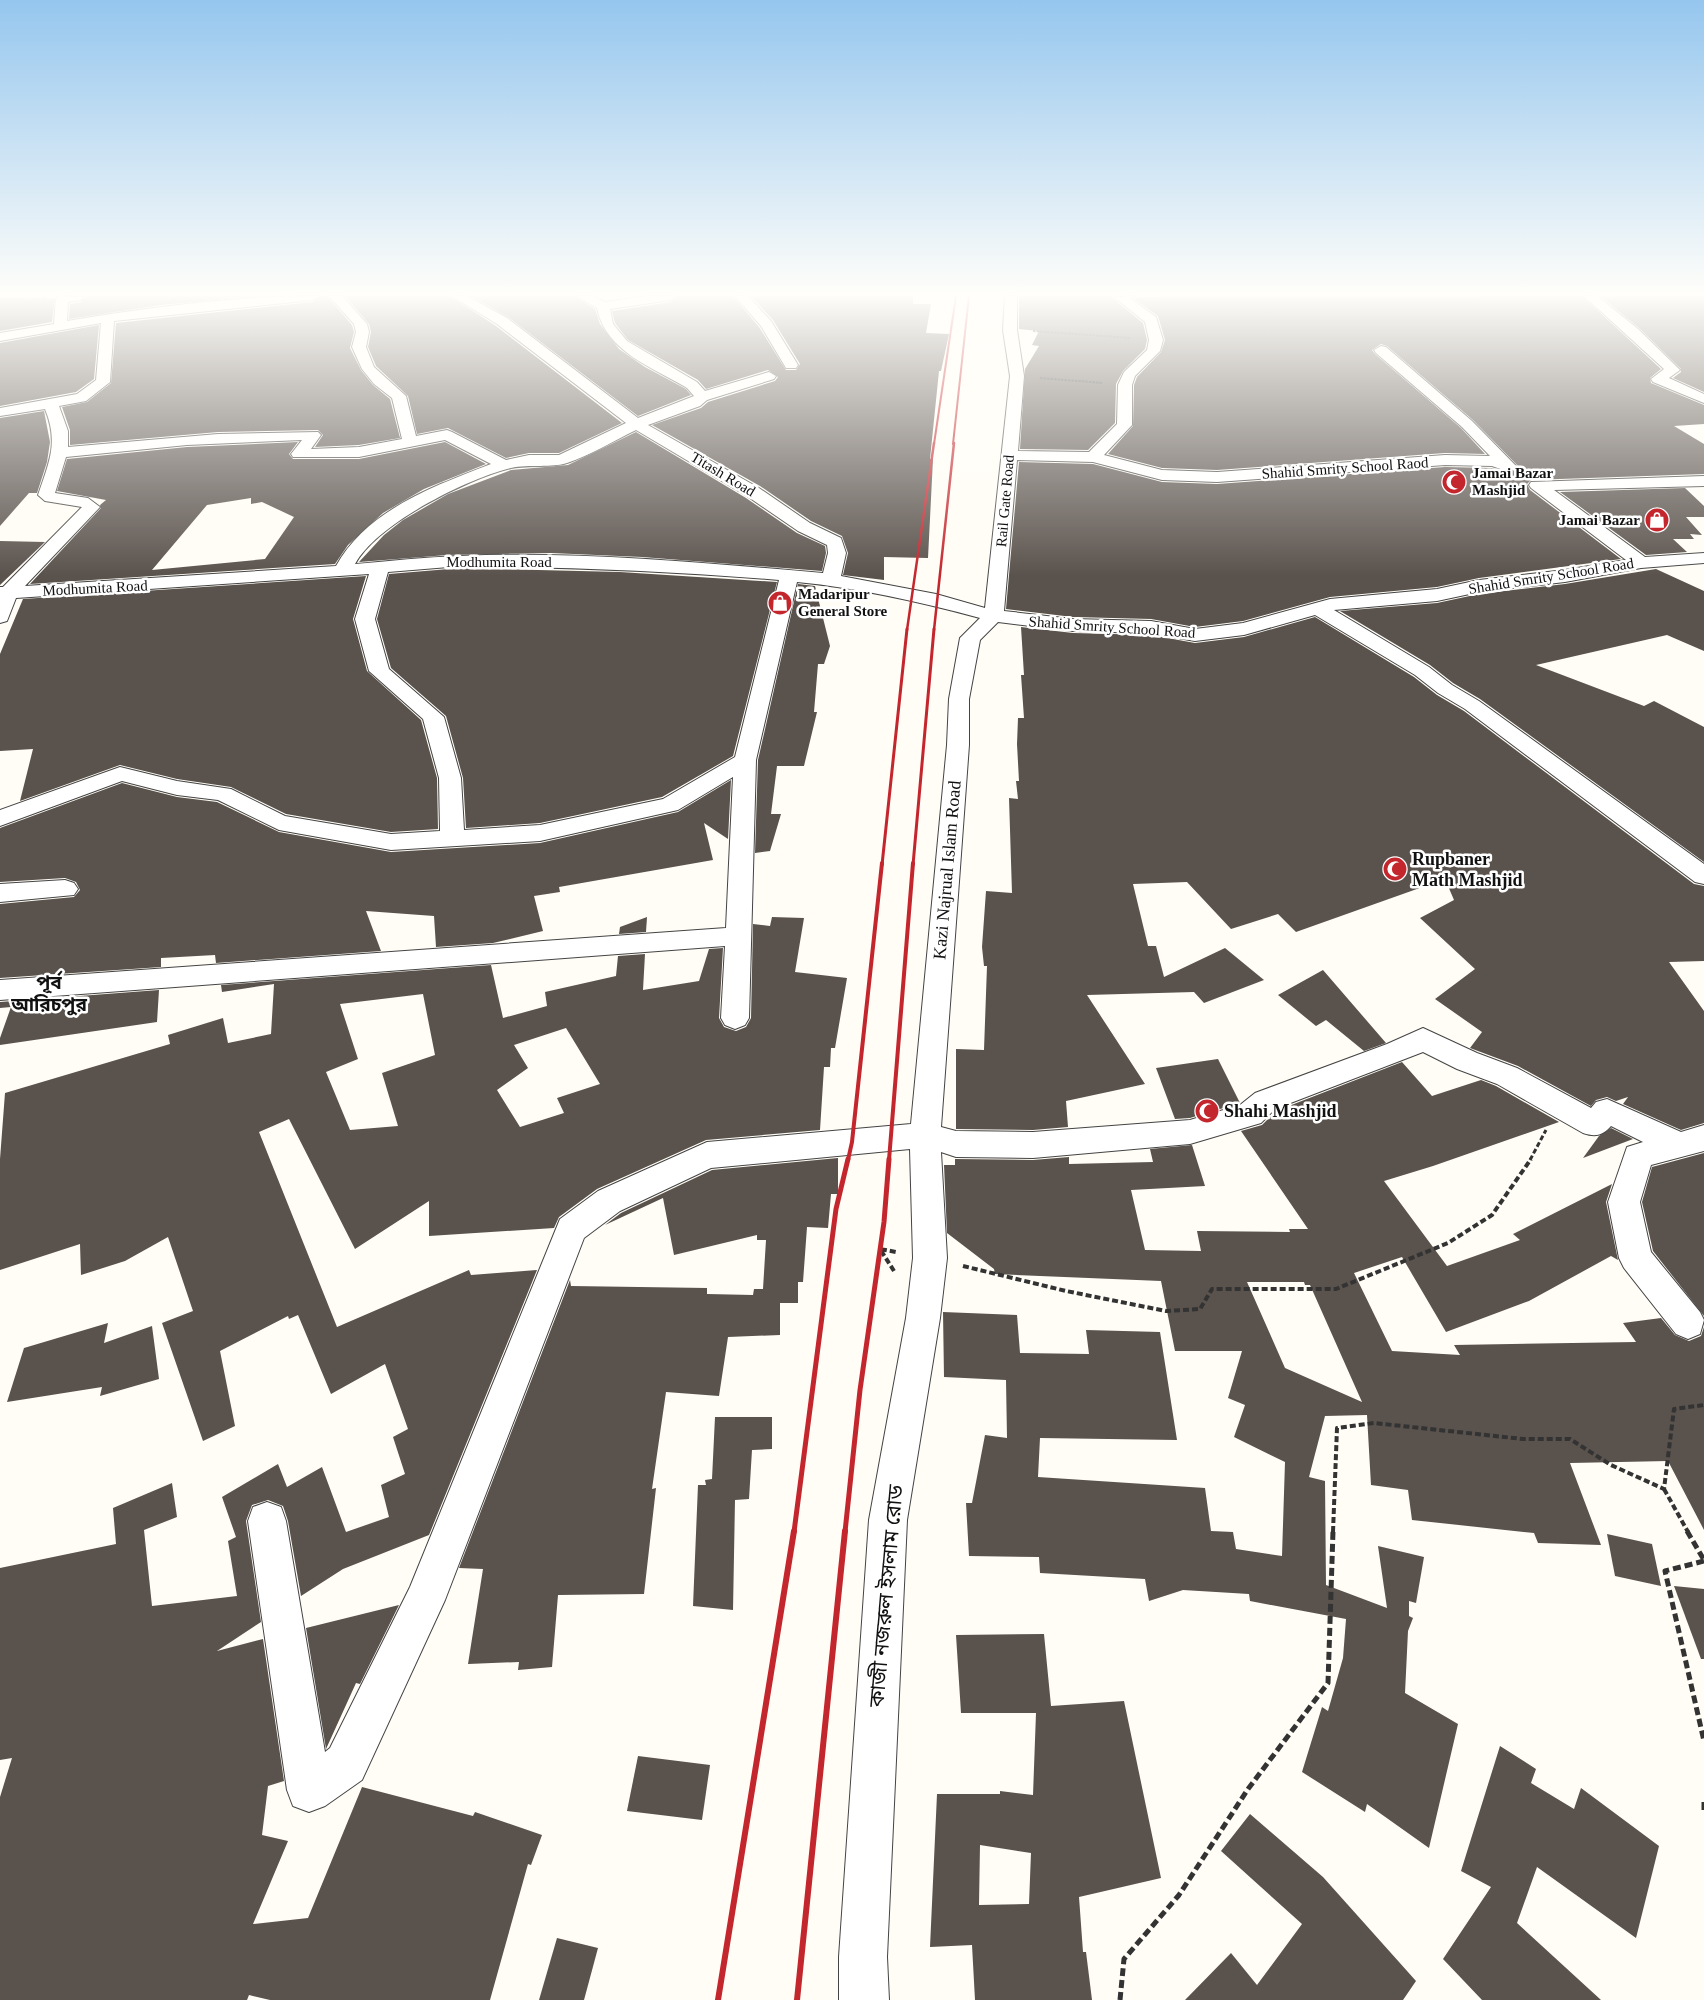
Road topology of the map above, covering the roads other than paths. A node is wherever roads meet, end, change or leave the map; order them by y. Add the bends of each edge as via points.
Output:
1 (92, 389) edge
2 (389, 389) edge
3 (591, 389) edge
4 (696, 389) edge
5 (724, 389) edge
6 (1015, 389) edge
7 (1125, 389) edge
8 (1427, 389) edge
9 (1682, 389) edge
10 (702, 396) junction
11 (1704, 399) edge
12 (51, 404) junction
13 (0, 412) edge
14 (636, 424) junction
15 (410, 442) junction
16 (61, 454) junction
17 (1008, 455) junction
18 (1093, 457) junction
19 (504, 465) junction
20 (1509, 467) junction
21 (1704, 481) edge
22 (1537, 484) junction
23 (1703, 559) edge
24 (1641, 563) junction
25 (380, 568) junction
26 (342, 571) junction
27 (789, 577) junction
28 (831, 580) junction
29 (4, 593) edge
30 (1318, 609) junction
31 (994, 616) junction
32 (0, 617) edge
33 (745, 760) junction
34 (0, 818) edge
35 (452, 838) junction
36 (1704, 876) edge
37 (65, 889) dead end
38 (0, 893) edge
39 (737, 936) junction
40 (0, 990) edge
41 (735, 1018) dead end
42 (925, 1135) junction
43 (1691, 1141) edge
44 (1688, 1323) dead end
45 (266, 1521) dead end
46 (864, 2000) edge

1 - 12 street via 80,398
2 - 15 street via 399,396
3 - 14 street, Titash Road
4 - 10 street
5 - 10 street
6 - 17 street, Rail Gate Road
7 - 18 street via 1124,425
8 - 20 street
9 - 11 street
10 - 14 street via 694,403
12 - 13 street
12 - 16 street via 61,425
14 - 19 street via 562,460 529,460
14 - 28 street, Titash Road via 695,457 804,527 835,542 837,552
15 - 16 street via 359,452 299,454 313,435 235,436 146,442
15 - 19 street via 447,435
16 - 29 street via 46,495 51,499 81,501 92,507
17 - 18 street, Shahid Smrity School Raod
17 - 31 street, Rail Gate Road
18 - 20 street, Shahid Smrity School Raod via 1162,475 1216,477 1445,460 1494,461
19 - 26 street via 432,493 405,509 374,530 353,551
20 - 22 street, Shahid Smrity School Road
21 - 22 street
22 - 24 street, Shahid Smrity School Road
23 - 24 street
24 - 30 street, Shahid Smrity School Road via 1437,595
25 - 26 street, Modhumita Road
25 - 27 street, Modhumita Road via 460,561 573,562 690,567
25 - 35 street via 365,619 379,671 433,717 450,778
26 - 29 street, Modhumita Road
27 - 28 street, Modhumita Road
27 - 33 street
28 - 31 street, Modhumita Road via 936,600
29 - 32 street
30 - 31 street, Shahid Smrity School Road via 1244,629 1195,635 1151,627 1073,625
30 - 36 street via 1422,670
31 - 42 street, Kazi Najrual Islam Road via 970,638 959,699 958,745
33 - 35 street via 670,805 540,833
33 - 39 street
34 - 35 street via 120,774 177,788 223,794 279,822 391,842
37 - 38 street
39 - 40 street
39 - 41 street
42 - 43 street via 956,1144 1033,1145 1190,1132 1250,1114 1265,1102 1423,1039 1507,1076 1594,1124 1607,1111
42 - 45 street via 707,1155 609,1201 571,1229 425,1600 346,1764 309,1790
42 - 46 street, কাজী নজরুল ইসলাম রোড via 930,1258 923,1318 888,1520 862,1957
43 - 44 street via 1638,1156 1624,1202 1636,1258

